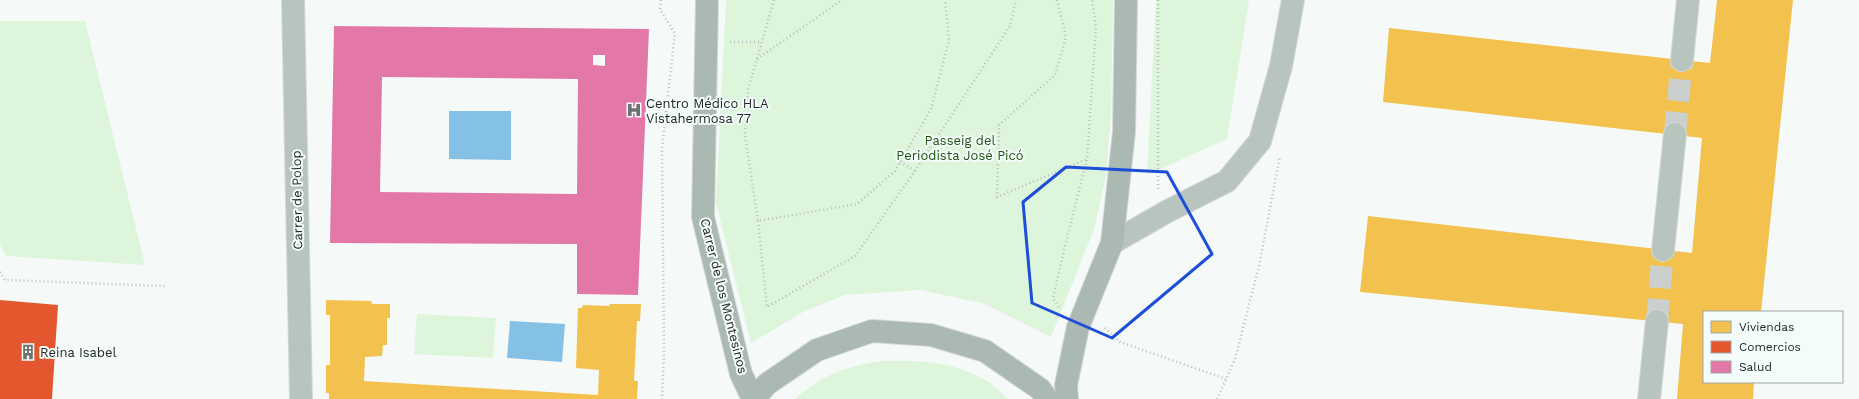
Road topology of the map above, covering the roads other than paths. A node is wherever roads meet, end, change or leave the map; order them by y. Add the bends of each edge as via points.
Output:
1 (293, 0) edge
2 (707, 0) edge
3 (1126, 0) edge
4 (1293, 0) edge
5 (1688, 0) edge
6 (1682, 60) tunnel mouth
7 (1675, 134) tunnel mouth
8 (1112, 243) junction
9 (1664, 250) tunnel mouth
10 (1657, 321) tunnel mouth
11 (301, 399) edge
12 (754, 399) edge
13 (1047, 399) edge
14 (1066, 399) edge
15 (1649, 399) edge

1 - 11 street, Carrer de Polop
2 - 12 main road, Carrer de los Montesinos via 703,217 741,374
3 - 8 main road via 1124,132
4 - 8 street via 1281,66 1260,141 1227,181
5 - 6 street
7 - 9 street
8 - 14 main road via 1078,327 1066,385
10 - 15 street
12 - 13 main road via 767,384 817,350 872,331 931,335 985,351 1040,389

